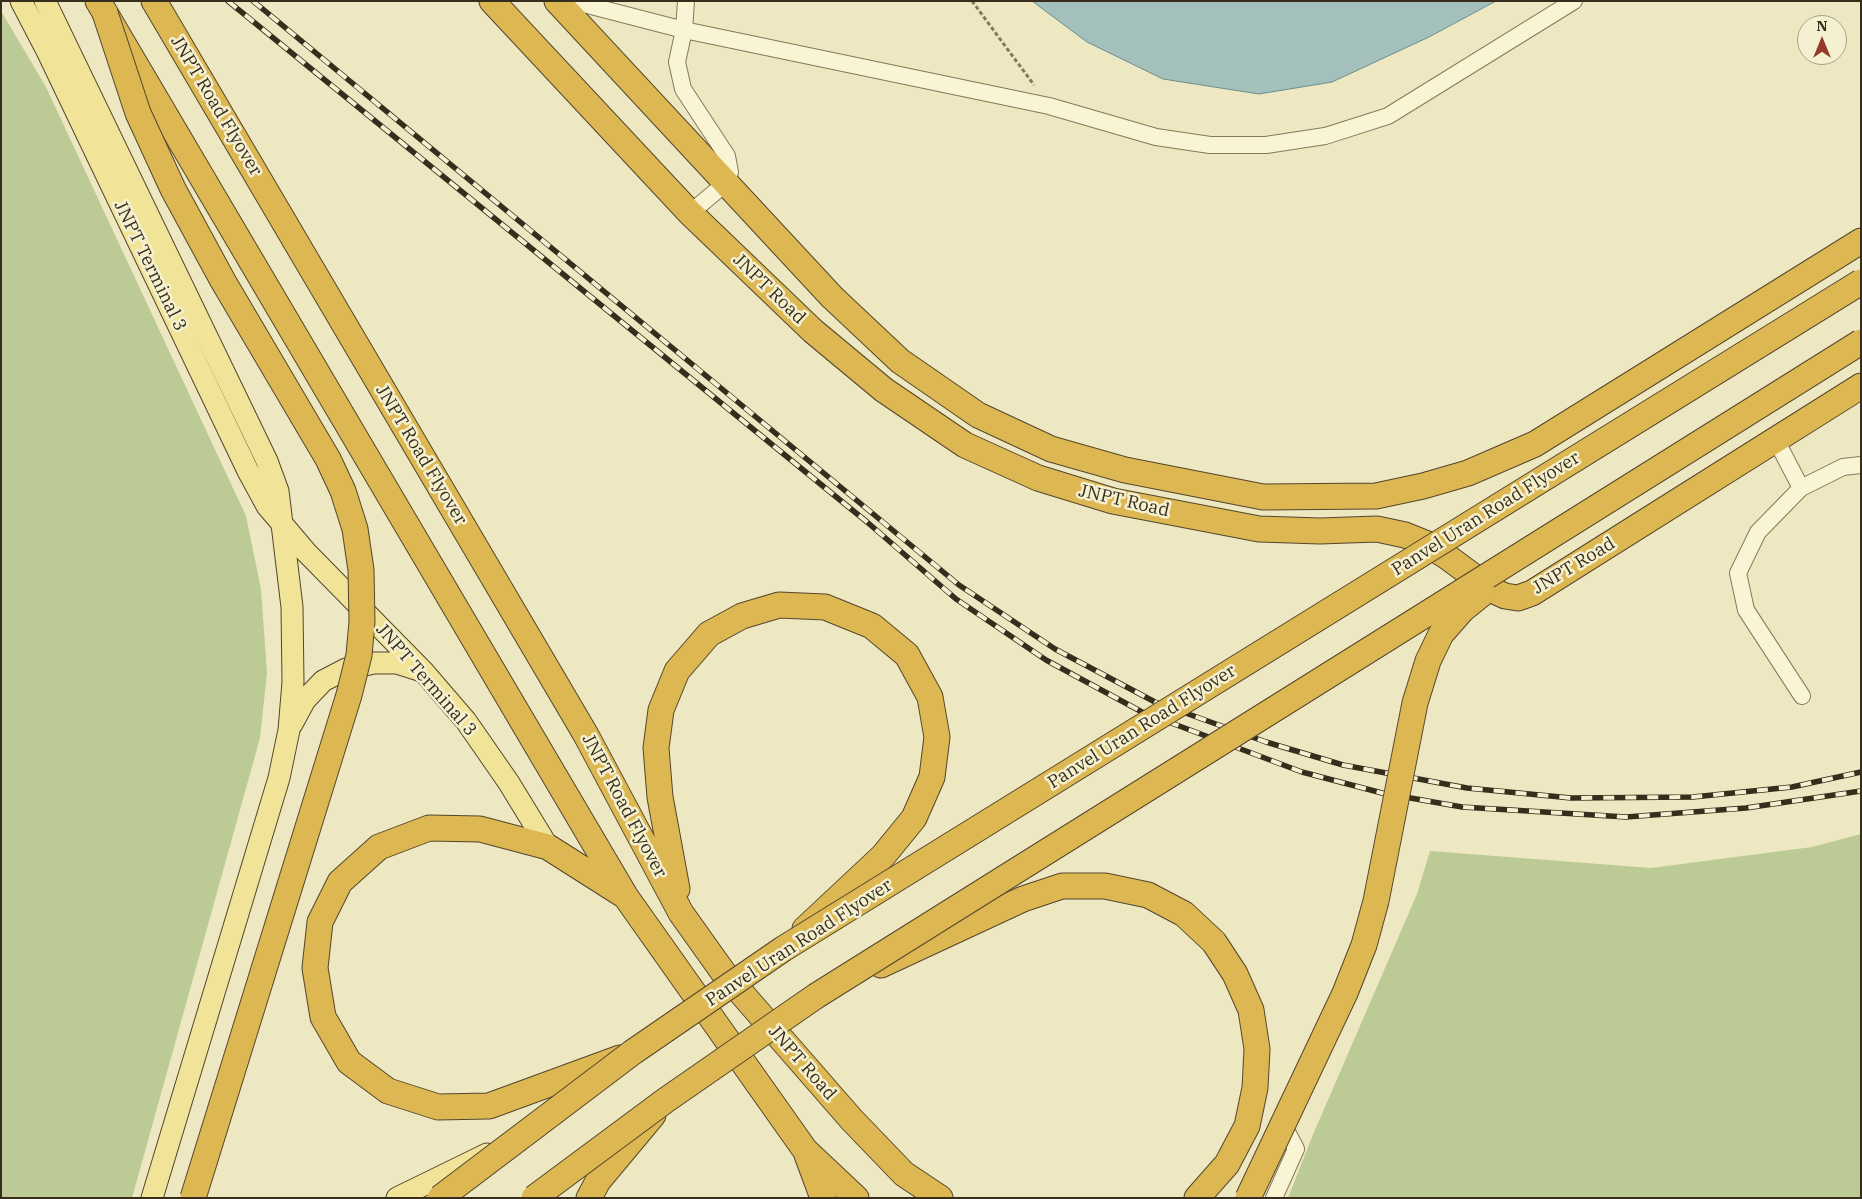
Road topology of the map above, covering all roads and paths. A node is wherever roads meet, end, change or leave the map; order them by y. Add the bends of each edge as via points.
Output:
1 (21, 1) edge
2 (45, 1) edge
3 (154, 1) edge
4 (492, 1) edge
5 (557, 1) edge
6 (572, 1) edge
7 (686, 1) edge
8 (972, 1) edge
9 (1574, 1) edge
10 (101, 7) edge
11 (684, 30) junction
12 (1049, 106) junction
13 (726, 183) junction
14 (690, 213) junction
15 (1861, 241) edge
16 (1861, 282) edge
17 (1861, 342) edge
18 (1861, 386) edge
19 (1776, 440) junction
20 (1861, 465) edge
21 (1801, 488) junction
22 (1376, 496) junction
23 (284, 528) junction
24 (1377, 529) junction
25 (1554, 534) junction
26 (422, 671) junction
27 (1802, 696) dead end
28 (289, 730) junction
29 (548, 847) junction
30 (626, 897) junction
31 (681, 913) junction
32 (783, 949) junction
33 (816, 996) junction
34 (633, 1052) junction
35 (666, 1100) junction
36 (1283, 1124) junction
37 (512, 1142) junction
38 (806, 1150) junction
39 (539, 1195) edge
40 (152, 1198) edge
41 (193, 1198) edge
42 (397, 1198) edge
43 (440, 1198) edge
44 (589, 1198) edge
45 (823, 1198) edge
46 (856, 1198) edge
47 (940, 1198) edge
48 (1197, 1198) edge
49 (1248, 1198) edge
50 (1274, 1198) edge

1 - 23 main road, JNPT Terminal 3 via 248,471 267,506
2 - 23 main road, JNPT Terminal 3 via 267,461 278,492
3 - 31 highway, JNPT Road Flyover via 586,735
4 - 14 highway, JNPT Road
5 - 13 highway, JNPT Road
6 - 11 street
7 - 11 street
8 - 12 path
9 - 12 street via 1388,116 1325,136 1266,144 1210,145 1156,137
10 - 30 highway, bridge
10 - 41 highway, bridge via 138,112 173,189 328,459 343,491 356,529 361,570 359,655 349,695
11 - 12 street
11 - 13 street via 677,62 683,89 727,156 730,172
13 - 14 street
13 - 22 highway, JNPT Road via 832,297 900,361 978,415 1051,449 1125,470 1263,496
14 - 24 highway, JNPT Road via 813,331 884,390 965,445 1038,478 1113,501 1259,528
15 - 22 highway, JNPT Road via 1535,444 1468,473
16 - 32 highway, Panvel Uran Road Flyover, bridge
17 - 25 highway, bridge
18 - 19 highway, JNPT Road
19 - 21 street
19 - 24 highway, JNPT Road via 1532,593 1518,598 1492,590 1426,544
20 - 21 street via 1843,467
21 - 27 street via 1758,532 1738,573 1746,610
22 - 24 highway
23 - 26 main road, JNPT Terminal 3
23 - 28 main road via 293,643
25 - 33 highway, bridge
25 - 36 highway, bridge via 1462,610 1441,634 1428,661 1415,703 1364,945
26 - 28 main road via 397,663 374,663 346,669 317,687
26 - 29 main road, JNPT Terminal 3 via 466,721 510,783
28 - 40 main road via 279,778
29 - 30 highway
29 - 34 highway, bridge via 480,829 429,828 379,847 340,882 320,922 314,968 323,1016 349,1062 388,1091 438,1107 489,1106
30 - 38 highway
31 - 32 highway, bridge via 660,797 656,748 660,710 677,671 709,634 742,616 779,605 825,607 872,626 907,655 930,697 937,737 932,777 914,818 883,856
31 - 47 highway, JNPT Road via 722,972 852,1120 904,1174
32 - 34 highway, Panvel Uran Road Flyover, bridge
33 - 35 highway, bridge
33 - 48 highway, bridge via 1022,899 1062,886 1105,886 1148,895 1184,914 1214,942 1235,974 1251,1010 1257,1049 1256,1088 1247,1126 1227,1164
34 - 37 highway, Panvel Uran Road Flyover, bridge
35 - 39 highway, bridge
35 - 44 highway, bridge via 598,1181
36 - 49 highway, bridge
36 - 50 street via 1296,1149
37 - 42 main road, bridge
37 - 43 highway, Panvel Uran Road Flyover, bridge
38 - 45 highway
38 - 46 highway

